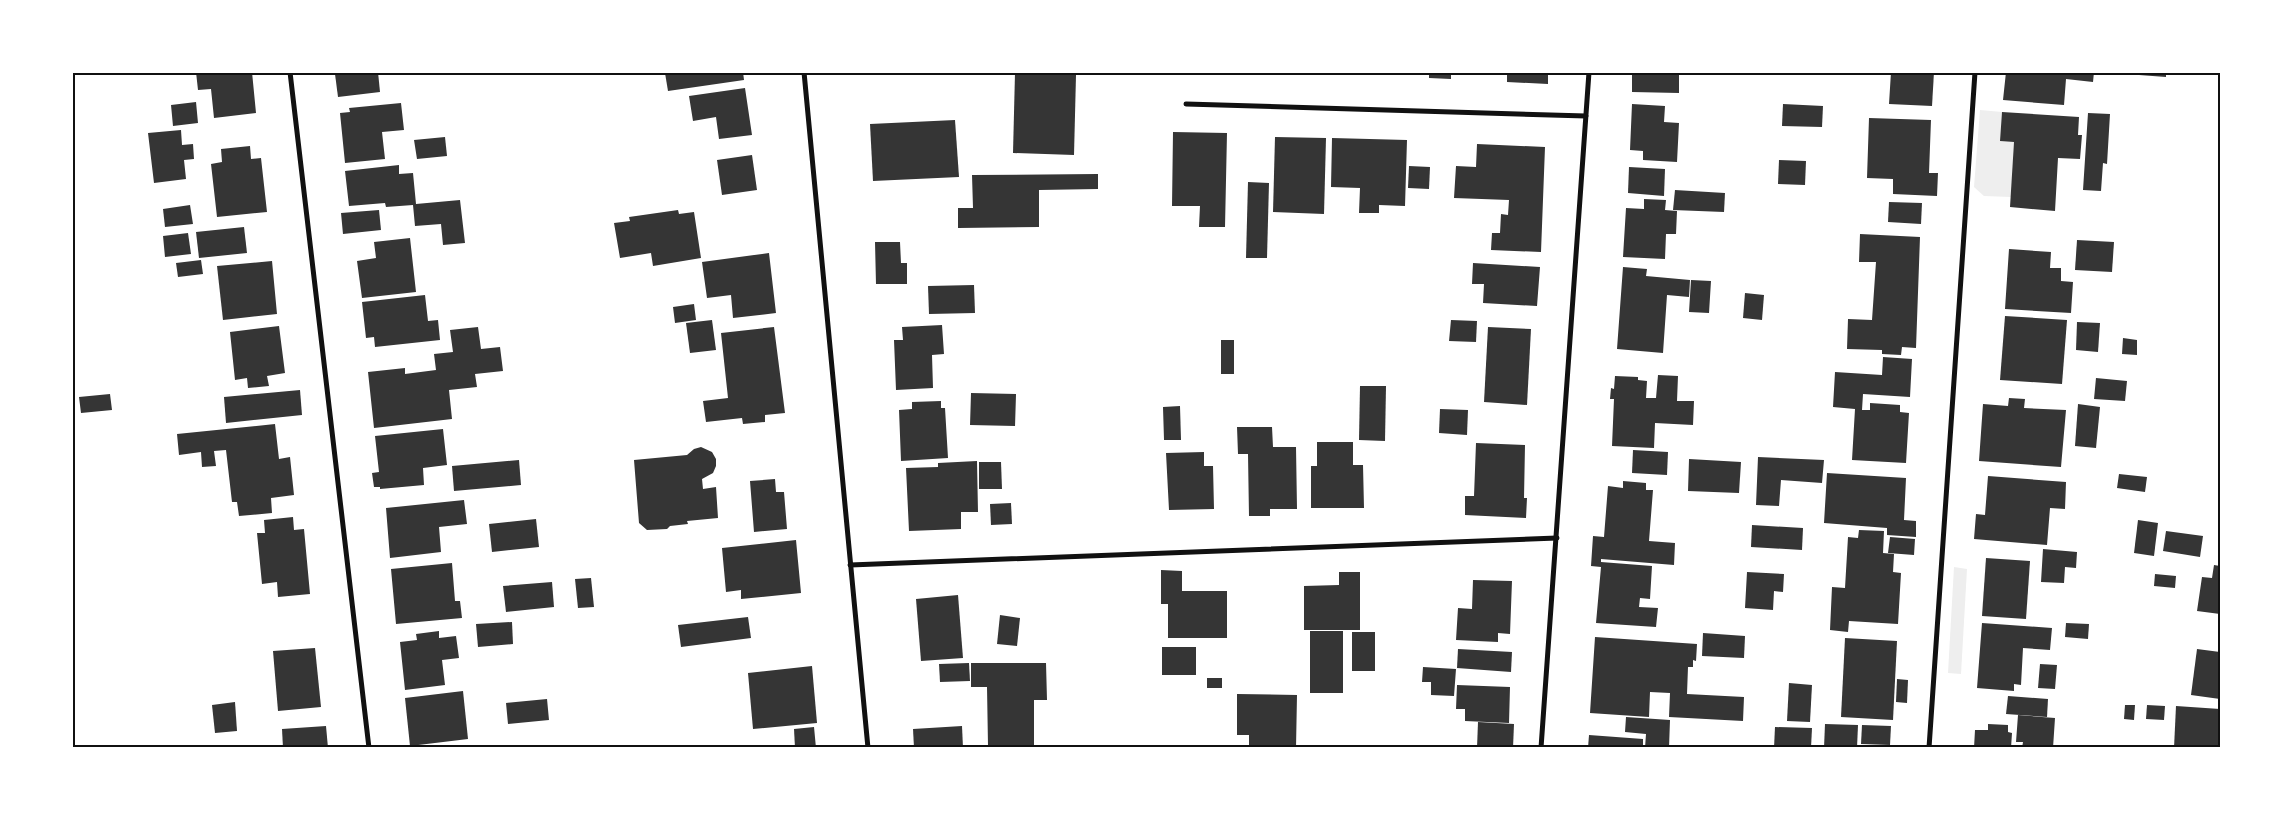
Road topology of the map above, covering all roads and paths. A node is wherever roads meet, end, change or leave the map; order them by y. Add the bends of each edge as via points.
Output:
1 (290, 72) edge
2 (804, 72) edge
3 (1589, 72) edge
4 (1975, 72) edge
5 (1186, 104) dead end
6 (1586, 116) junction
7 (1557, 538) junction
8 (850, 565) junction
9 (369, 748) edge
10 (868, 748) edge
11 (1541, 748) edge
12 (1929, 748) edge

1 - 9 street
2 - 8 street
3 - 6 street
4 - 12 street
5 - 6 street
6 - 7 street
7 - 8 street
7 - 11 street
8 - 10 street

